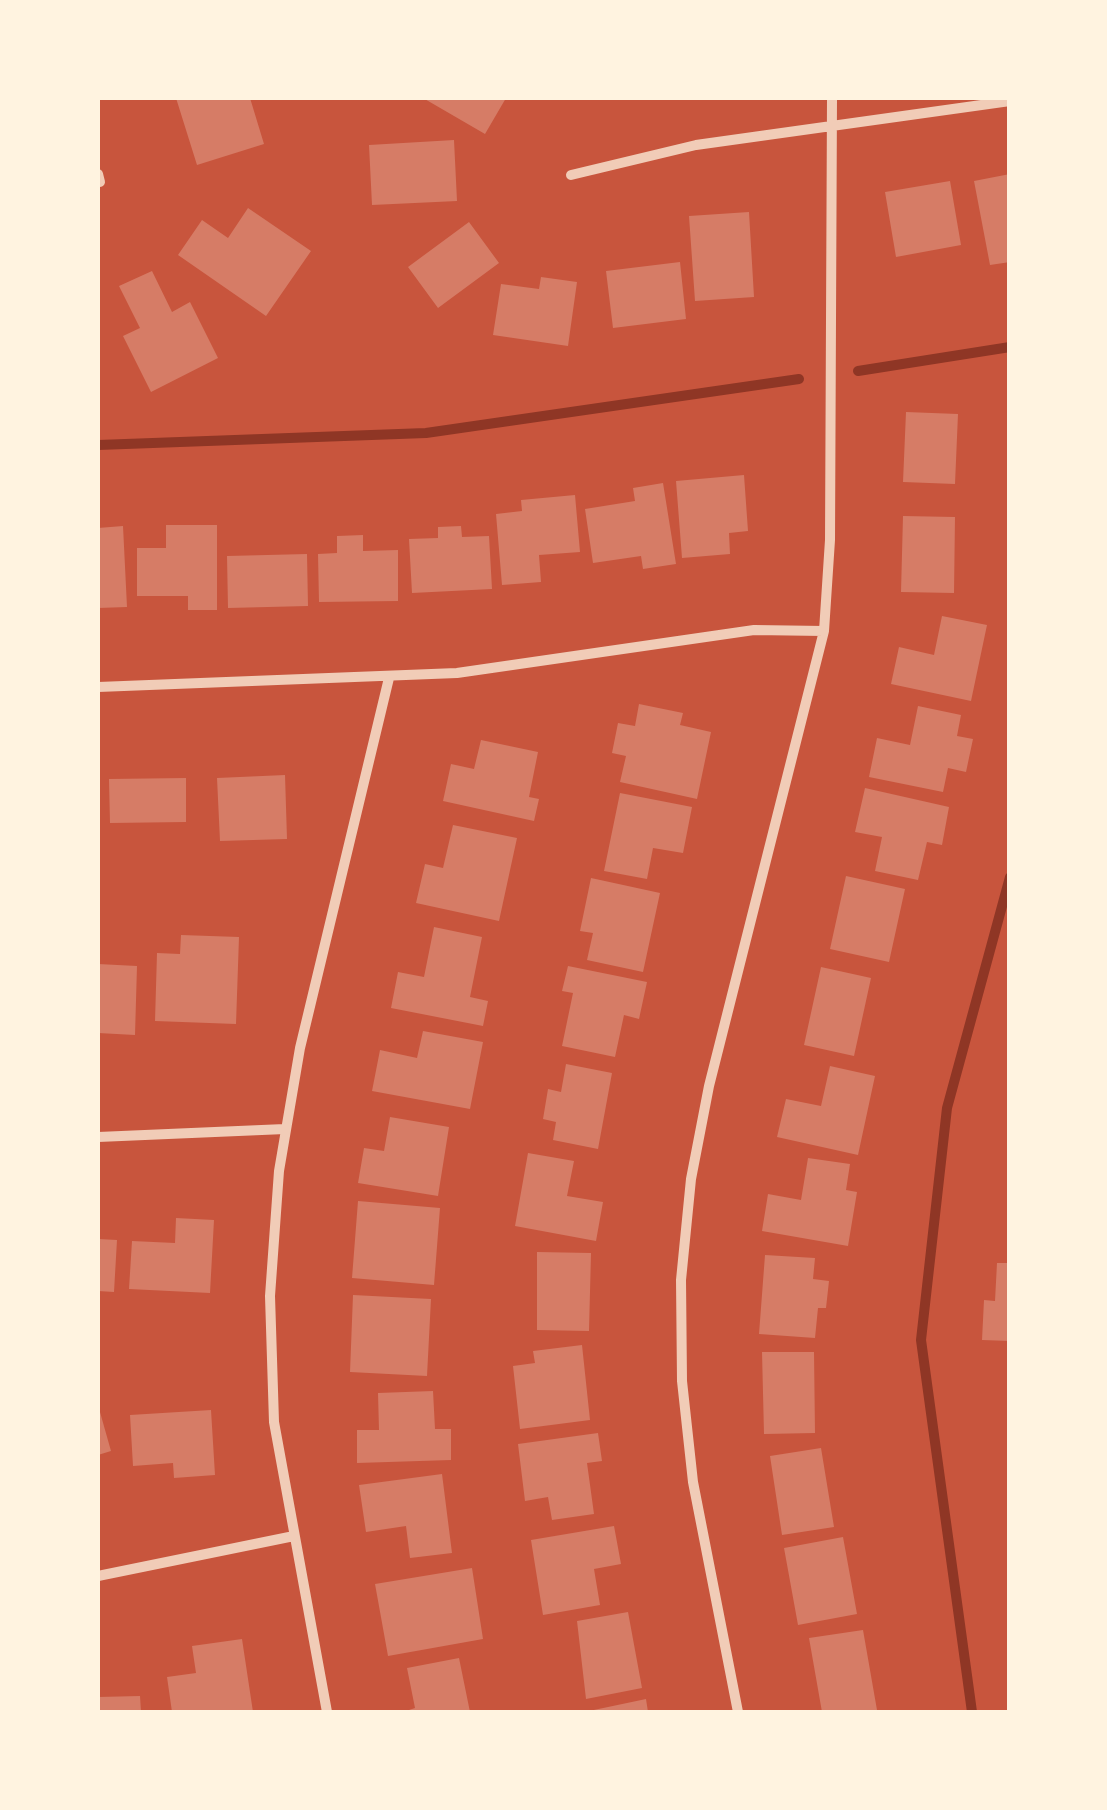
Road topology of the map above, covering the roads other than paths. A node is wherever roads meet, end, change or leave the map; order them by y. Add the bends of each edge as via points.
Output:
1 (832, 98) edge
2 (1010, 101) edge
3 (832, 126) junction
4 (570, 176) dead end
5 (824, 632) junction
6 (389, 678) junction
7 (98, 688) edge
8 (286, 1129) junction
9 (98, 1136) edge
10 (294, 1536) junction
11 (98, 1576) edge
12 (327, 1712) edge
13 (738, 1712) edge

1 - 3 street
2 - 3 street
3 - 4 street via 696,145
3 - 5 street
5 - 6 street via 754,630
5 - 13 street via 710,1086 691,1179 682,1280 682,1381 693,1482
6 - 7 street
6 - 8 street
8 - 9 street
8 - 10 street via 270,1296 274,1422
10 - 11 street
10 - 12 street

